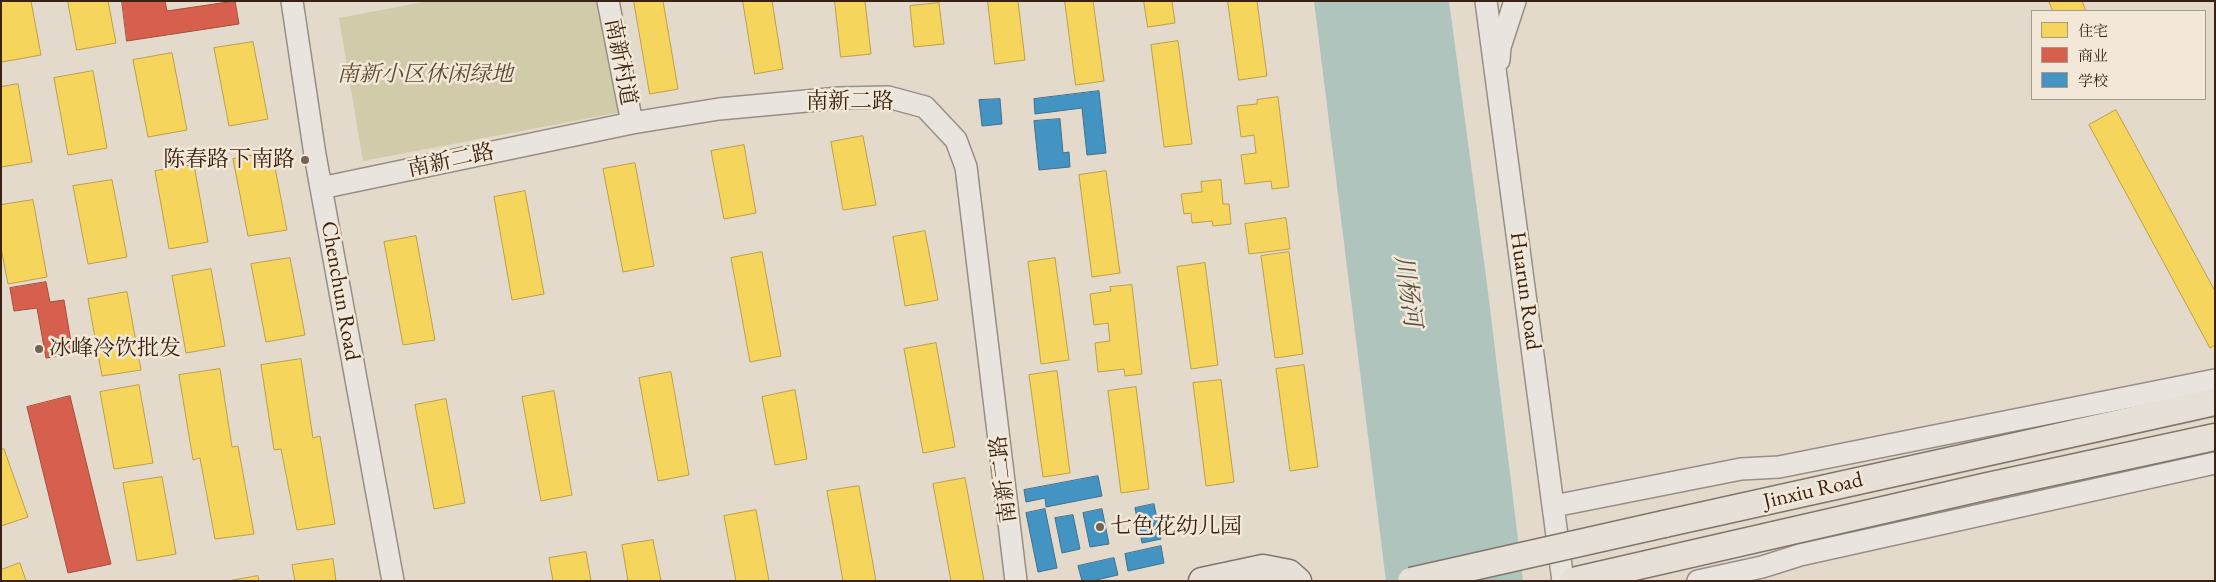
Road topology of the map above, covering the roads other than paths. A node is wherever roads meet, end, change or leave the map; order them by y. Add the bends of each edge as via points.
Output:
1 (292, 1) edge
2 (608, 1) edge
3 (1486, 1) edge
4 (1515, 1) edge
5 (1496, 80) junction
6 (632, 123) junction
7 (321, 188) junction
8 (2215, 380) edge
9 (2215, 402) edge
10 (2215, 437) edge
11 (2215, 463) edge
12 (1554, 506) junction
13 (393, 581) edge
14 (1016, 581) edge
15 (1202, 581) edge
16 (1298, 581) edge
17 (1411, 581) edge
18 (1563, 581) edge
19 (1573, 581) edge
20 (1698, 581) edge

1 - 7 street, Chenchun Road
2 - 6 street, 南新村道
3 - 5 street, Huarun Road
4 - 5 street via 1500,47
5 - 12 street, Huarun Road
6 - 7 street, 南新二路
6 - 14 street, 南新二路 via 719,109 888,97 925,107 956,140 966,167
7 - 13 street, Chenchun Road
8 - 12 street via 1779,467 1740,469
9 - 17 main road, Jinxiu Road, bridge
10 - 19 main road, Jinxiu Road
11 - 20 street via 1800,554 1762,567
12 - 18 street, Huarun Road
15 - 16 main road via 1263,568 1289,573

